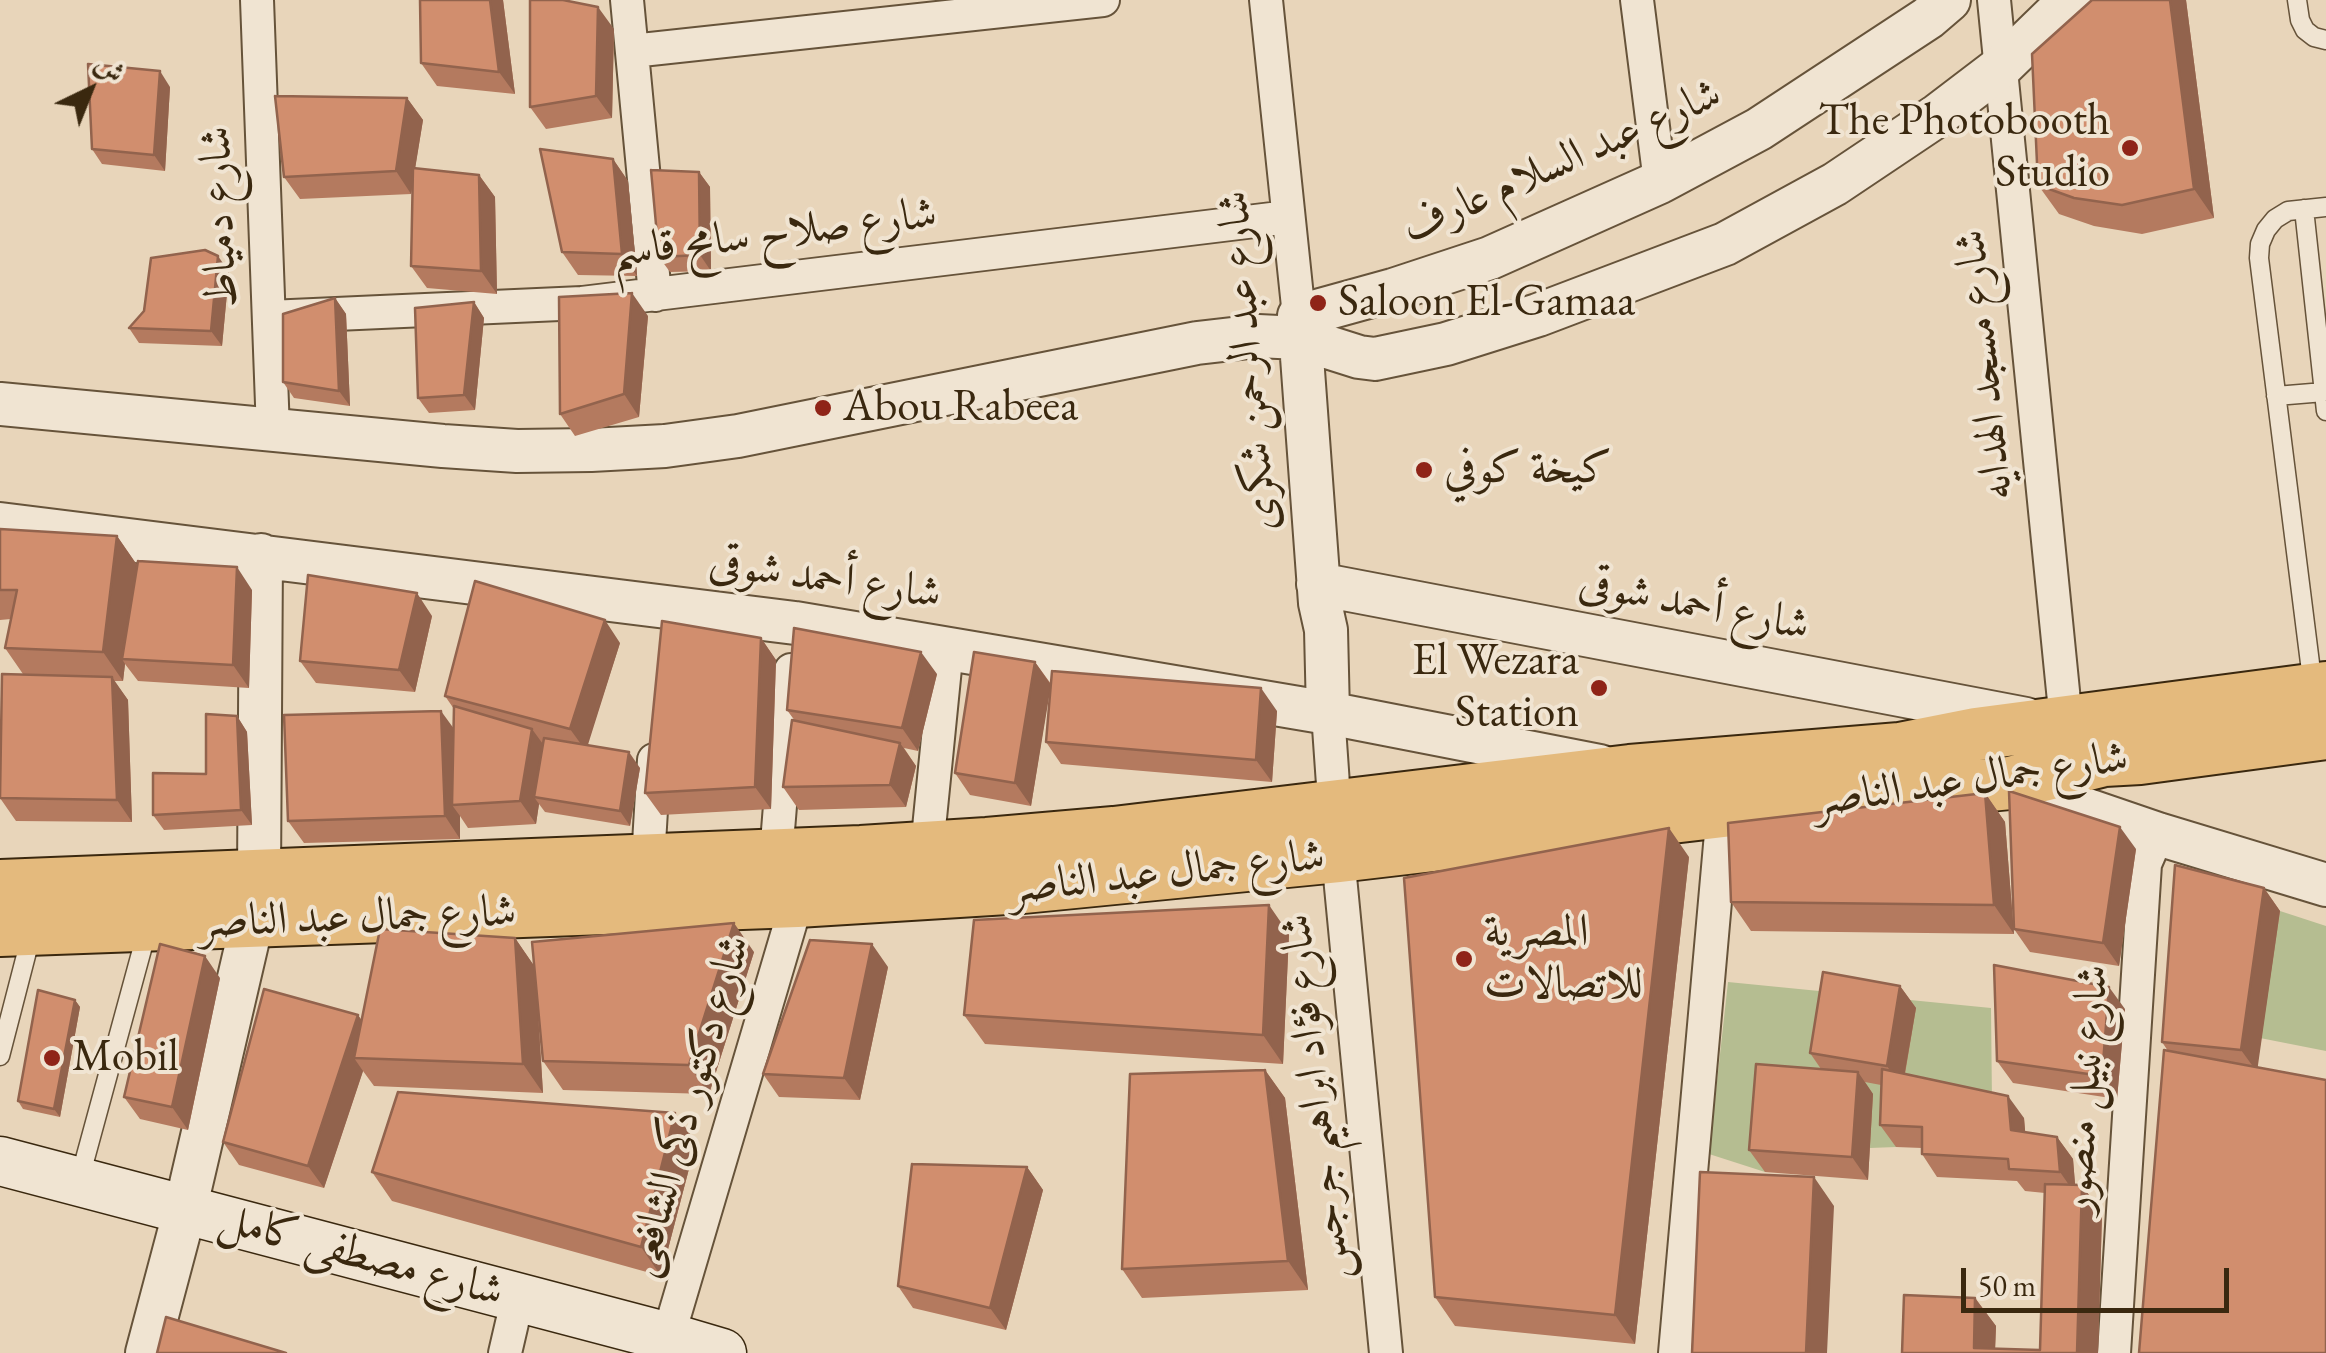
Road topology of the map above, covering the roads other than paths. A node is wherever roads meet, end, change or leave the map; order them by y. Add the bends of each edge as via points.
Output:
1 (257, 0) edge
2 (627, 0) edge
3 (1102, 0) edge
4 (1266, 0) edge
5 (1637, 0) edge
6 (1949, 0) edge
7 (1994, 0) edge
8 (2070, 0) edge
9 (2298, 0) edge
10 (962, 8) edge
11 (2326, 40) edge
12 (632, 51) junction
13 (2001, 67) junction
14 (1660, 182) junction
15 (2326, 206) edge
16 (2304, 209) junction
17 (1288, 218) junction
18 (655, 294) junction
19 (268, 317) junction
20 (1299, 327) junction
21 (2276, 396) junction
22 (2325, 402) edge
23 (0, 404) edge
24 (273, 432) junction
25 (0, 524) edge
26 (261, 555) junction
27 (1318, 584) junction
28 (794, 623) junction
29 (947, 648) junction
30 (2322, 703) edge
31 (1328, 713) junction
32 (2058, 722) junction
33 (656, 724) edge
34 (1848, 752) junction
35 (1630, 771) junction
36 (2010, 782) junction
37 (1722, 811) junction
38 (1336, 831) junction
39 (2158, 834) junction
40 (927, 848) junction
41 (648, 860) junction
42 (786, 878) junction
43 (2326, 885) edge
44 (0, 886) edge
45 (256, 899) junction
46 (148, 926) junction
47 (16, 929) edge
48 (0, 1056) edge
49 (0, 1161) edge
50 (79, 1182) junction
51 (185, 1210) junction
52 (518, 1298) junction
53 (668, 1337) junction
54 (147, 1353) edge
55 (505, 1353) edge
56 (722, 1353) edge
57 (1386, 1353) edge
58 (1675, 1353) edge
59 (2114, 1353) edge

1 - 19 street, شارع دمياط
2 - 12 street
3 - 10 street
4 - 17 street, شارع عبد الرحمن شكرى
5 - 14 street
6 - 14 street, شارع عبد السلام عارف via 1759,129
7 - 13 street, شارع مسجد الهدايه
8 - 13 street
9 - 11 lane via 2305,30
10 - 12 street
12 - 18 street
13 - 20 street via 1836,184 1726,244 1607,290 1446,344 1375,359
13 - 32 street, شارع مسجد الهدايه
14 - 20 street, شارع عبد السلام عارف via 1490,258
15 - 16 lane
16 - 21 lane via 2275,219 2260,244
16 - 22 lane
17 - 18 street, شارع صلاح سامح قاسم
17 - 20 street, شارع عبد الرحمن شكرى
18 - 19 street, شارع صلاح سامح قاسم
19 - 24 street, شارع دمياط
20 - 24 street via 665,446 517,451
20 - 27 street, شارع عبد الرحمن شكرى
21 - 22 lane
21 - 30 lane
23 - 24 street
25 - 26 street, شارع أحمد شوقى
26 - 28 street, شارع أحمد شوقى via 662,626
26 - 45 street
27 - 31 street, شارع عبد الرحمن شكرى
27 - 32 street, شارع أحمد شوقى
28 - 29 street, شارع أحمد شوقى
28 - 42 street, شارع دكتور ذكى الشافعى
29 - 31 street, شارع أحمد شوقى
29 - 40 street
30 - 32 main road, شارع جمال عبد الناصر
30 - 36 main road, شارع جمال عبد الناصر via 2140,758
31 - 35 street, شارع أحمد شوقى
31 - 38 street, شارع فؤاد ابراهيم جرجس
32 - 34 main road, شارع جمال عبد الناصر
33 - 41 street
34 - 35 main road, شارع جمال عبد الناصر
34 - 36 street
35 - 38 main road, شارع جمال عبد الناصر
36 - 37 main road, شارع جمال عبد الناصر
36 - 39 street
37 - 38 main road, شارع جمال عبد الناصر
37 - 58 street
38 - 40 main road, شارع جمال عبد الناصر via 1114,833
38 - 42 main road, شارع جمال عبد الناصر via 1023,887
38 - 57 street, شارع فؤاد ابراهيم جرجس
39 - 43 street
39 - 59 street, شارع نبيل منصور via 2145,864
40 - 42 main road, شارع جمال عبد الناصر
41 - 42 main road, شارع جمال عبد الناصر
41 - 45 main road, شارع جمال عبد الناصر
42 - 45 main road, شارع جمال عبد الناصر
42 - 53 street, شارع دكتور ذكى الشافعى
44 - 45 main road, شارع جمال عبد الناصر
45 - 46 main road, شارع جمال عبد الناصر
45 - 51 street
46 - 47 main road, شارع جمال عبد الناصر
46 - 50 lane
47 - 48 lane
49 - 50 main road, شارع مصطفى كامل
50 - 51 main road, شارع مصطفى كامل
51 - 52 main road, شارع مصطفى كامل
51 - 54 street
52 - 53 main road, شارع مصطفى كامل
52 - 55 street
53 - 56 main road, شارع مصطفى كامل

